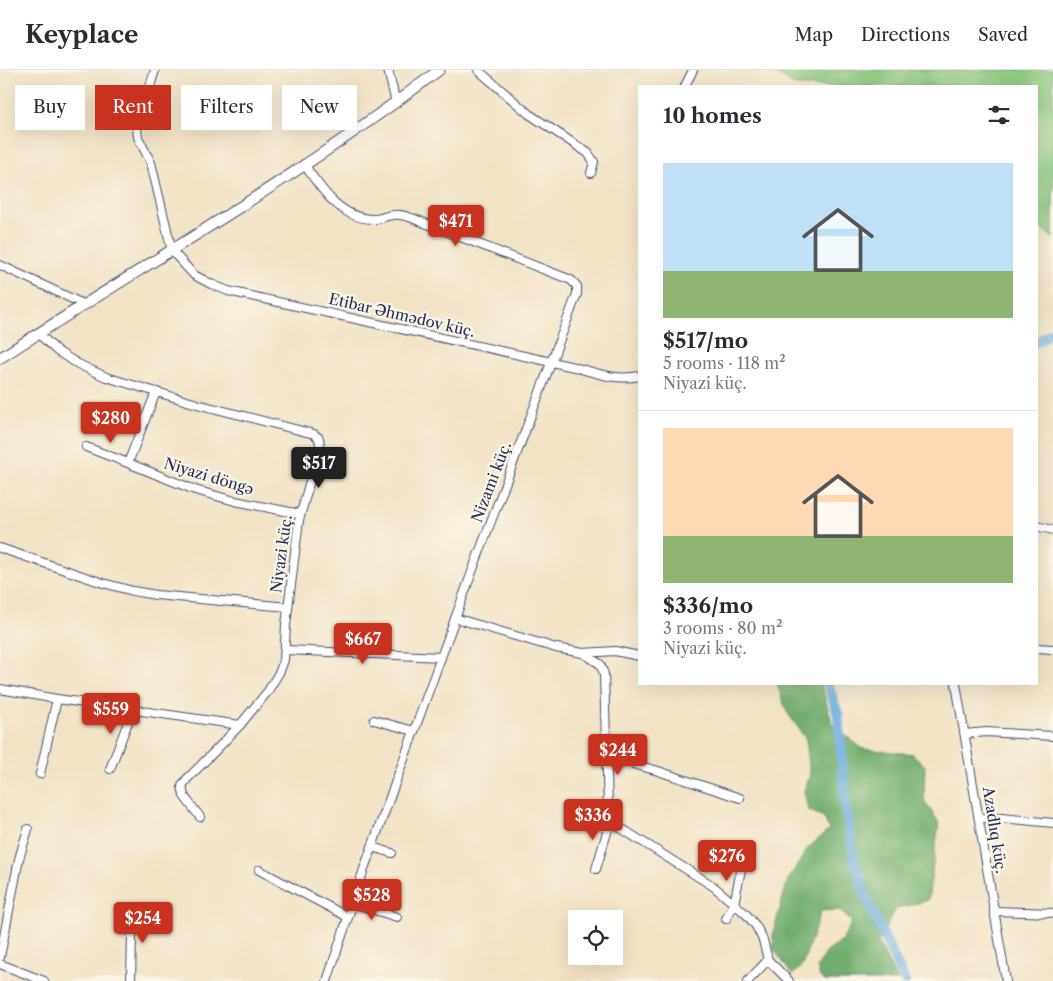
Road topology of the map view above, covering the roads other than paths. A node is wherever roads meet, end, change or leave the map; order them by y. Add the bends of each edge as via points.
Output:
1 (154, 70) edge
2 (388, 70) edge
3 (439, 70) edge
4 (478, 70) edge
5 (693, 70) edge
6 (685, 85) edge
7 (396, 103) junction
8 (304, 164) junction
9 (591, 173) dead end
10 (172, 251) junction
11 (0, 266) edge
12 (83, 304) junction
13 (38, 333) junction
14 (0, 358) edge
15 (552, 363) junction
16 (638, 376) edge
17 (156, 392) junction
18 (86, 447) dead end
19 (128, 463) junction
20 (300, 514) junction
21 (1038, 526) edge
22 (1053, 530) edge
23 (0, 548) edge
24 (288, 607) junction
25 (455, 618) junction
26 (1038, 648) edge
27 (285, 650) junction
28 (1053, 650) edge
29 (583, 653) junction
30 (638, 656) edge
31 (441, 657) junction
32 (956, 685) edge
33 (0, 689) edge
34 (57, 699) junction
35 (133, 709) junction
36 (374, 720) dead end
37 (240, 725) junction
38 (414, 731) junction
39 (965, 734) junction
40 (1053, 736) edge
41 (607, 758) junction
42 (110, 769) dead end
43 (40, 774) dead end
44 (740, 798) dead end
45 (200, 817) dead end
46 (979, 818) junction
47 (611, 819) junction
48 (1053, 823) edge
49 (28, 829) dead end
50 (372, 846) junction
51 (744, 850) dead end
52 (392, 852) dead end
53 (596, 869) dead end
54 (259, 870) dead end
55 (352, 903) junction
56 (734, 904) junction
57 (129, 908) dead end
58 (994, 911) junction
59 (1053, 914) edge
60 (348, 917) junction
61 (398, 917) dead end
62 (726, 919) dead end
63 (0, 957) edge
64 (768, 960) junction
65 (0, 964) edge
66 (44, 981) edge
67 (131, 981) edge
68 (327, 981) edge
69 (748, 981) edge
70 (789, 981) edge
71 (1006, 981) edge

1 - 10 street via 138,137 151,163
2 - 7 street
3 - 7 street
4 - 9 street via 529,114 588,153 594,162
5 - 6 street
7 - 8 street
8 - 10 street
8 - 15 street, Nizami küç. via 336,204 352,214 370,219 403,215 572,280 577,286 577,294
10 - 12 street
10 - 15 street, Etibar Əhmədov küç. via 194,275 228,290
11 - 12 street
12 - 13 street
13 - 14 street
13 - 17 street, Niyazi küç. via 57,351 78,364 106,377
15 - 16 street, Etibar Əhmədov küç. via 617,378
15 - 25 street, Nizami küç.
17 - 19 street
17 - 20 street, Niyazi küç. via 319,438 320,445
18 - 19 street, Niyazi döngə
19 - 20 street, Niyazi döngə via 195,490
20 - 24 street, Niyazi küç.
21 - 22 street
23 - 24 street via 134,591
24 - 27 street, Niyazi küç.
25 - 29 street
25 - 31 street, Nizami küç.
26 - 28 street
27 - 31 street
27 - 37 street, Niyazi küç. via 280,671 268,691
29 - 30 street via 615,651
29 - 41 street via 600,664 604,674
31 - 38 street, Nizami küç.
32 - 39 street, Azadlıq küç.
33 - 34 street
34 - 35 street
34 - 43 street
35 - 37 street
35 - 42 street
36 - 38 street
37 - 45 street, Niyazi küç. via 182,786 184,796
38 - 50 street, Nizami küç.
39 - 40 street
39 - 46 street, Azadlıq küç.
41 - 44 street
41 - 47 street
46 - 48 street
46 - 58 street, Azadlıq küç.
47 - 53 street
47 - 56 street
49 - 63 street
50 - 52 street
50 - 55 street, Nizami küç.
51 - 56 street
54 - 60 street
55 - 60 street, Nizami küç.
55 - 61 street
56 - 62 street
56 - 64 street via 756,926
57 - 67 street
58 - 59 street
58 - 71 street, Azadlıq küç.
60 - 68 street, Nizami küç.
64 - 69 street
64 - 70 street
65 - 66 street

